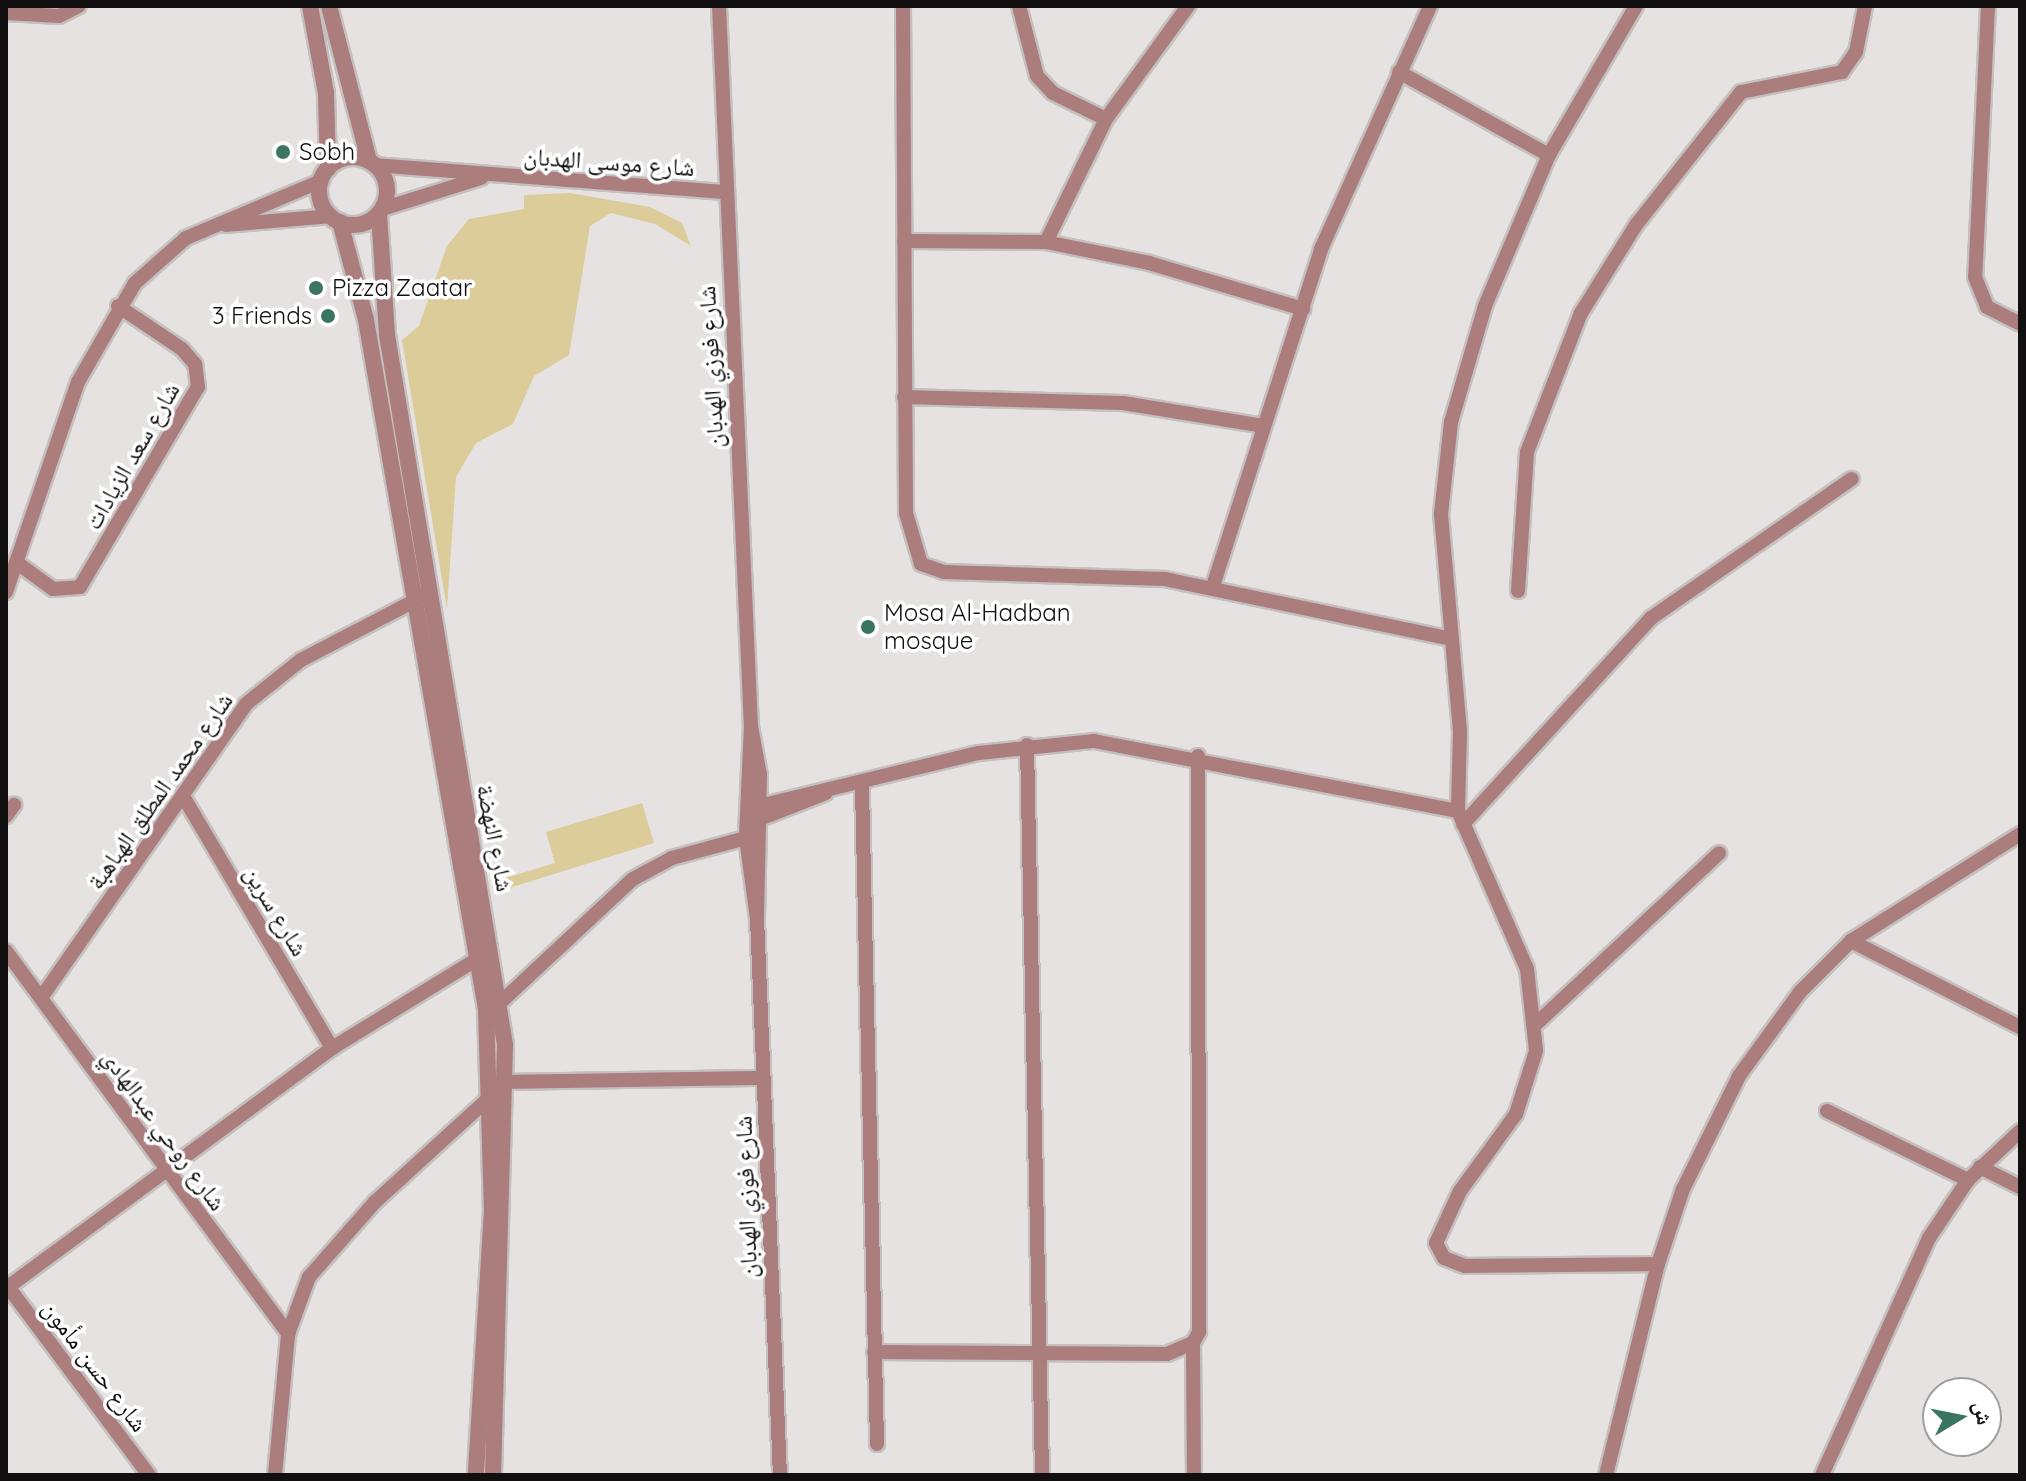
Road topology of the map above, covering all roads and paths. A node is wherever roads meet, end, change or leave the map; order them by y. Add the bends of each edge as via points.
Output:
1 (79, 6) edge
2 (310, 6) edge
3 (329, 6) edge
4 (719, 6) edge
5 (903, 6) edge
6 (1019, 6) edge
7 (1188, 6) edge
8 (1430, 6) edge
9 (1636, 6) edge
10 (1865, 6) edge
11 (1988, 6) edge
12 (6, 13) edge
13 (1399, 72) junction
14 (1106, 119) junction
15 (1549, 155) junction
16 (372, 163) junction
17 (325, 175) junction
18 (491, 175) junction
19 (724, 192) junction
20 (380, 212) junction
21 (335, 219) junction
22 (214, 226) junction
23 (904, 241) junction
24 (1046, 242) junction
25 (118, 306) junction
26 (1303, 309) junction
27 (2020, 324) edge
28 (904, 397) junction
29 (1263, 426) junction
30 (1852, 479) dead end
31 (16, 562) junction
32 (1213, 586) junction
33 (1518, 591) dead end
34 (6, 592) edge
35 (429, 594) junction
36 (413, 602) junction
37 (1448, 638) junction
38 (751, 726) junction
39 (1027, 745) junction
40 (1198, 756) junction
41 (760, 775) junction
42 (862, 787) junction
43 (826, 793) junction
44 (791, 794) junction
45 (183, 796) junction
46 (1461, 818) junction
47 (751, 819) junction
48 (2020, 834) edge
49 (1719, 853) dead end
50 (757, 918) junction
51 (1851, 941) junction
52 (6, 951) edge
53 (479, 958) junction
54 (41, 998) junction
55 (501, 1002) junction
56 (1537, 1023) junction
57 (2020, 1027) edge
58 (332, 1048) junction
59 (763, 1078) junction
60 (507, 1082) junction
61 (492, 1095) junction
62 (1827, 1111) dead end
63 (2020, 1131) edge
64 (1980, 1167) junction
65 (164, 1170) junction
66 (1968, 1180) junction
67 (2020, 1187) edge
68 (1658, 1264) junction
69 (7, 1285) edge
70 (288, 1334) junction
71 (1193, 1343) junction
72 (1039, 1350) junction
73 (874, 1352) junction
74 (877, 1444) dead end
75 (149, 1475) edge
76 (275, 1475) edge
77 (476, 1475) edge
78 (493, 1475) edge
79 (780, 1475) edge
80 (1042, 1475) edge
81 (1194, 1475) edge
82 (1606, 1475) edge
83 (1822, 1475) edge

1 - 12 street via 59,16
2 - 17 street via 326,93
3 - 16 street
4 - 19 street, شارع فوزي الهدبان
5 - 23 street
6 - 14 street via 1037,76 1053,93
7 - 14 street
8 - 13 street
9 - 15 street
10 - 33 street via 1856,52 1842,72 1741,92 1636,225 1581,313 1527,452
11 - 27 street via 1975,277 1987,307
13 - 15 street
13 - 26 street via 1321,249
14 - 24 street
15 - 37 street via 1485,306 1451,422 1441,514
16 - 17 street via 343,159
16 - 18 street, شارع موسى الهدبان
16 - 20 street via 386,181
17 - 21 street
17 - 22 street
18 - 19 street, شارع موسى الهدبان
18 - 20 street, شارع موسى الهدبان
19 - 38 street, شارع فوزي الهدبان
20 - 21 street via 360,224
20 - 35 street, شارع النهضة via 380,287
21 - 22 street
21 - 36 street, شارع النهضة via 369,334
22 - 25 street via 150,266
23 - 24 street
23 - 28 street
24 - 26 street via 1149,263
25 - 31 street via 78,382
25 - 31 street, شارع سعد الزيادات via 182,349 195,364 198,387 80,587 53,589
26 - 29 street
28 - 29 street via 1109,402
28 - 32 street via 906,513 921,564 944,572 1081,573
29 - 32 street
30 - 46 street via 1651,618
31 - 34 street
32 - 37 street
35 - 36 street, شارع محمد المطلق الهباهبة
35 - 55 street, شارع النهضة
36 - 45 street, شارع محمد المطلق الهباهبة via 263,689
36 - 53 street, شارع النهضة
37 - 46 street via 1457,697
38 - 41 street, شارع فوزي الهدبان
38 - 47 street, شارع فوزي الهدبان
39 - 40 street via 1094,741
39 - 42 street
39 - 72 street
40 - 46 street
40 - 71 street via 1204,1291
41 - 44 street
41 - 47 street, شارع فوزي الهدبان
42 - 43 street
42 - 73 street
43 - 44 street
43 - 47 street
44 - 47 street
45 - 54 street, شارع محمد المطلق الهباهبة
45 - 58 street, شارع سرين
46 - 56 street via 1511,920
47 - 50 street, شارع فوزي الهدبان
47 - 50 street, شارع فوزي الهدبان
47 - 55 street via 633,879
48 - 51 street
49 - 56 street
50 - 59 street, شارع فوزي الهدبان
51 - 57 street
51 - 68 street via 1800,992 1739,1076 1683,1189
52 - 54 street, شارع روحي عبدالهادي
53 - 58 street
53 - 61 street, شارع النهضة
54 - 65 street, شارع روحي عبدالهادي
55 - 60 street, شارع النهضة
56 - 68 street via 1536,1051 1516,1114 1440,1224 1440,1254 1465,1266
58 - 65 street
59 - 60 street
59 - 79 street, شارع فوزي الهدبان
60 - 78 street, شارع النهضة
61 - 70 street via 327,1251 298,1301
61 - 77 street, شارع النهضة
62 - 66 street
63 - 64 street
64 - 66 street
64 - 67 street
65 - 69 street
65 - 70 street, شارع روحي عبدالهادي
66 - 83 street via 1905,1286
68 - 82 street
69 - 75 street, شارع حسن مأمون
70 - 76 street
71 - 72 street via 1167,1354
71 - 81 street
72 - 73 street
72 - 80 street
73 - 74 street

